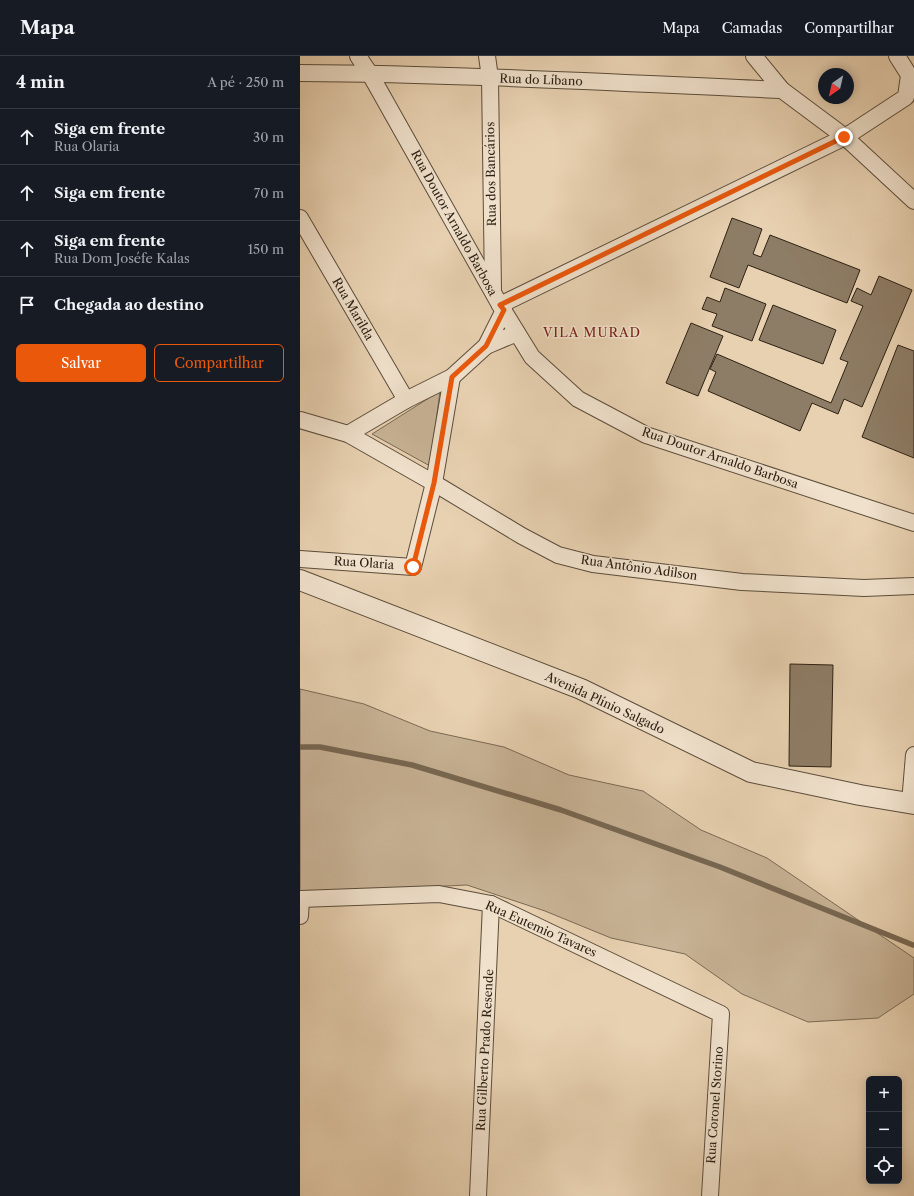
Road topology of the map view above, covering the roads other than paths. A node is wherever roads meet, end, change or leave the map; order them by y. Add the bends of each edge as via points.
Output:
1 (358, 56) edge
2 (487, 56) edge
3 (754, 56) edge
4 (897, 56) edge
5 (300, 73) edge
6 (370, 74) junction
7 (490, 78) junction
8 (782, 90) junction
9 (844, 137) junction
10 (914, 201) edge
11 (300, 218) edge
12 (499, 302) junction
13 (517, 332) junction
14 (486, 346) junction
15 (452, 377) junction
16 (406, 400) junction
17 (300, 420) edge
18 (348, 434) junction
19 (434, 483) junction
20 (914, 523) edge
21 (300, 559) edge
22 (300, 580) edge
23 (914, 586) edge
24 (914, 755) edge
25 (912, 803) edge
26 (300, 899) edge
27 (491, 904) junction
28 (300, 916) edge
29 (721, 1014) joint
30 (478, 1196) edge
31 (710, 1196) edge

1 - 6 street, Rua Doutor Arnaldo Barbosa
2 - 7 street, Rua dos Bancários
3 - 8 street
4 - 9 street via 909,75 906,97
5 - 6 street, Rua do Líbano
6 - 7 street, Rua do Líbano
6 - 12 street, Rua Doutor Arnaldo Barbosa
7 - 8 street, Rua do Líbano
7 - 12 street, Rua dos Bancários
8 - 9 street
9 - 10 street
9 - 12 street
11 - 16 street, Rua Marilda
12 - 13 street, Rua Doutor Arnaldo Barbosa
12 - 14 street
13 - 14 street
13 - 20 street, Rua Doutor Arnaldo Barbosa via 532,357 578,399 646,435
14 - 15 street
15 - 16 street
15 - 19 street
16 - 18 street
17 - 18 street, Rua Antônio Adilson
18 - 19 street, Rua Antônio Adilson
19 - 21 street, Rua Olaria via 413,567
19 - 23 street, Rua Antônio Adilson via 558,555 593,564 742,582 864,588
22 - 25 street, Avenida Plínio Salgado via 581,689 751,772 860,796
24 - 25 street
26 - 27 street, Rua Eutemio Tavares via 440,894
26 - 28 street
27 - 29 street, Rua Eutemio Tavares
27 - 30 street, Rua Gilberto Prado Resende
29 - 31 street, Rua Coronel Storino

